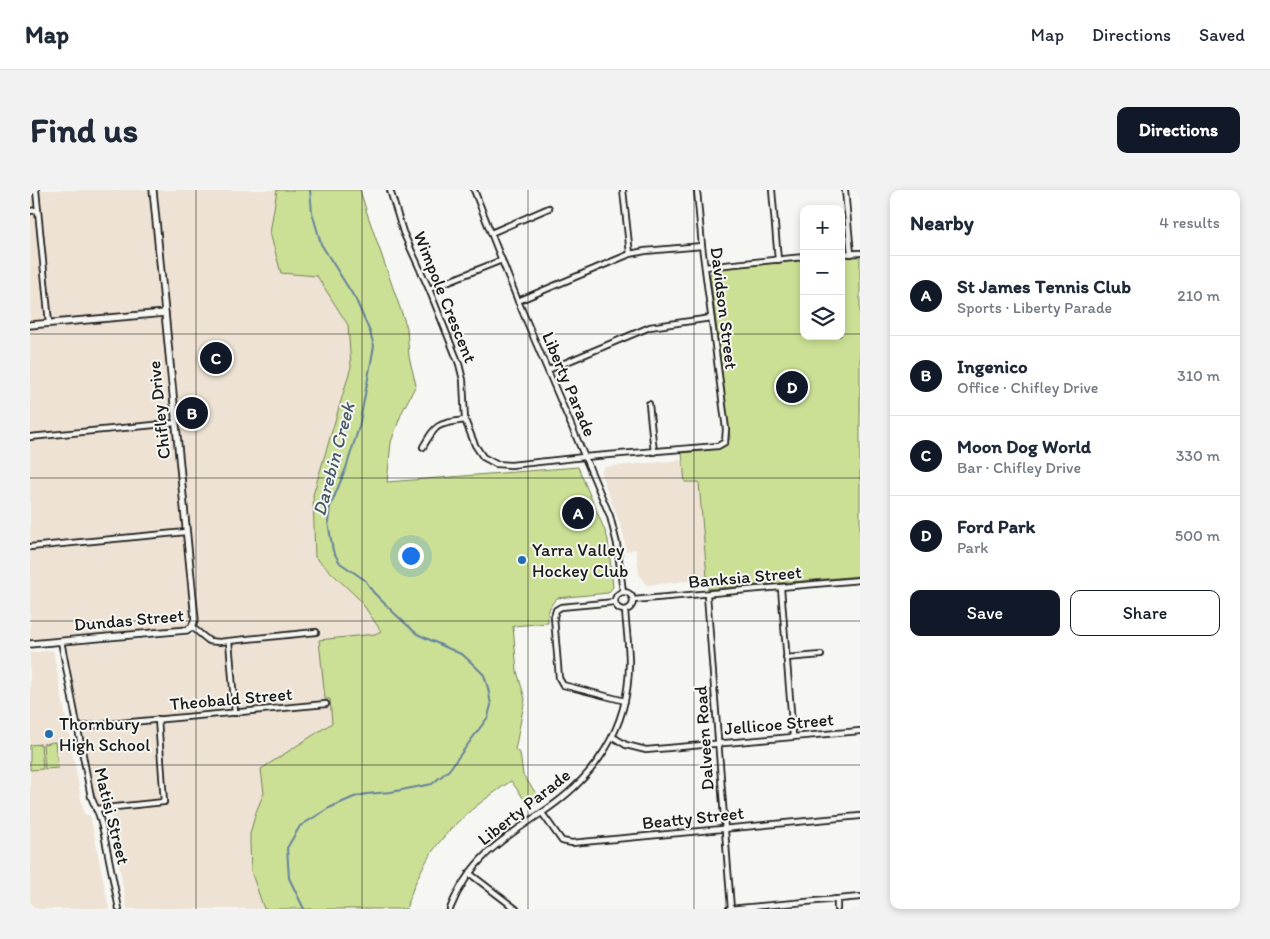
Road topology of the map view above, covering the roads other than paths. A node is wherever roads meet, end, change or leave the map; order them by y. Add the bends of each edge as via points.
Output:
1 (36, 190) edge
2 (153, 190) edge
3 (390, 190) edge
4 (474, 190) edge
5 (624, 190) edge
6 (697, 190) edge
7 (772, 190) edge
8 (845, 190) edge
9 (549, 208) dead end
10 (38, 210) junction
11 (30, 211) edge
12 (490, 233) junction
13 (702, 246) junction
14 (860, 252) edge
15 (630, 254) junction
16 (845, 254) edge
17 (850, 254) junction
18 (800, 258) edge
19 (502, 260) junction
20 (778, 260) junction
21 (705, 267) junction
22 (429, 289) junction
23 (518, 301) junction
24 (165, 313) junction
25 (711, 318) junction
26 (49, 323) junction
27 (30, 325) edge
28 (548, 370) junction
29 (649, 404) dead end
30 (465, 420) junction
31 (176, 423) junction
32 (726, 429) joint
33 (30, 437) edge
34 (423, 447) dead end
35 (654, 452) junction
36 (584, 457) junction
37 (186, 532) junction
38 (30, 547) edge
39 (860, 580) edge
40 (780, 588) junction
41 (623, 592) junction
42 (707, 595) junction
43 (633, 600) junction
44 (616, 602) junction
45 (625, 610) junction
46 (192, 627) junction
47 (316, 632) dead end
48 (61, 641) junction
49 (228, 641) junction
50 (30, 644) edge
51 (821, 655) dead end
52 (786, 658) junction
53 (625, 701) junction
54 (326, 704) dead end
55 (235, 713) junction
56 (158, 720) junction
57 (77, 727) junction
58 (860, 731) edge
59 (793, 736) junction
60 (613, 737) junction
61 (718, 743) junction
62 (96, 809) junction
63 (542, 814) junction
64 (860, 816) edge
65 (724, 828) junction
66 (469, 873) junction
67 (860, 897) edge
68 (837, 899) junction
69 (119, 909) edge
70 (450, 909) edge
71 (516, 909) edge
72 (730, 909) edge
73 (837, 909) edge

1 - 10 street
2 - 24 street, Chifley Drive
3 - 22 street, Wimpole Crescent via 403,232
4 - 12 street, Liberty Parade
5 - 15 street
6 - 13 street, Davidson Street
7 - 20 street
8 - 17 street
9 - 12 street
10 - 11 street
10 - 26 street
12 - 19 street, Liberty Parade
13 - 15 street
13 - 21 street, Davidson Street
14 - 17 street
15 - 23 street
16 - 17 street
18 - 20 street
19 - 22 street
19 - 23 street, Liberty Parade
20 - 21 street
21 - 25 street, Davidson Street
22 - 30 street, Wimpole Crescent via 459,364
23 - 28 street, Liberty Parade
24 - 26 street
24 - 31 street, Chifley Drive
25 - 28 street via 650,327
25 - 32 street, Davidson Street
26 - 27 street
28 - 36 street, Liberty Parade
29 - 35 street
30 - 34 street via 435,427
30 - 36 street, Wimpole Crescent via 474,445 483,457 496,464
31 - 33 street
31 - 37 street, Chifley Drive
32 - 35 street, Wimpole Crescent via 724,442 718,446
35 - 36 street, Wimpole Crescent
36 - 41 street, Liberty Parade via 614,531
37 - 38 street
37 - 46 street, Chifley Drive via 195,619
39 - 40 street, Banksia Street
40 - 42 street, Banksia Street
40 - 52 street
41 - 43 street
41 - 44 street via 617,596
42 - 43 street, Banksia Street
42 - 61 street, Dalveen Road
43 - 45 street
44 - 45 street
44 - 53 street via 556,610 559,678 564,685
45 - 53 street, Liberty Parade via 629,663
46 - 48 street, Dundas Street
46 - 49 street, Dundas Street via 209,641
47 - 49 street, Dundas Street
48 - 50 street, Dundas Street
48 - 57 street, Matisi Street
49 - 55 street
51 - 52 street
52 - 59 street
53 - 60 street, Liberty Parade
54 - 55 street, Theobald Street
55 - 56 street, Theobald Street
56 - 57 street, Theobald Street
56 - 62 street via 164,802
57 - 62 street, Matisi Street
58 - 59 street, Jellicoe Street
59 - 61 street, Jellicoe Street
60 - 61 street, Jellicoe Street via 626,745 646,750
60 - 63 street, Liberty Parade via 586,777
61 - 65 street, Dalveen Road
62 - 69 street, Matisi Street
63 - 65 street, Beatty Street via 565,843
63 - 66 street, Liberty Parade via 497,844
64 - 65 street, Beatty Street
65 - 72 street, Dalveen Road
66 - 70 street, Liberty Parade
66 - 71 street
67 - 68 street
68 - 72 street
68 - 73 street

